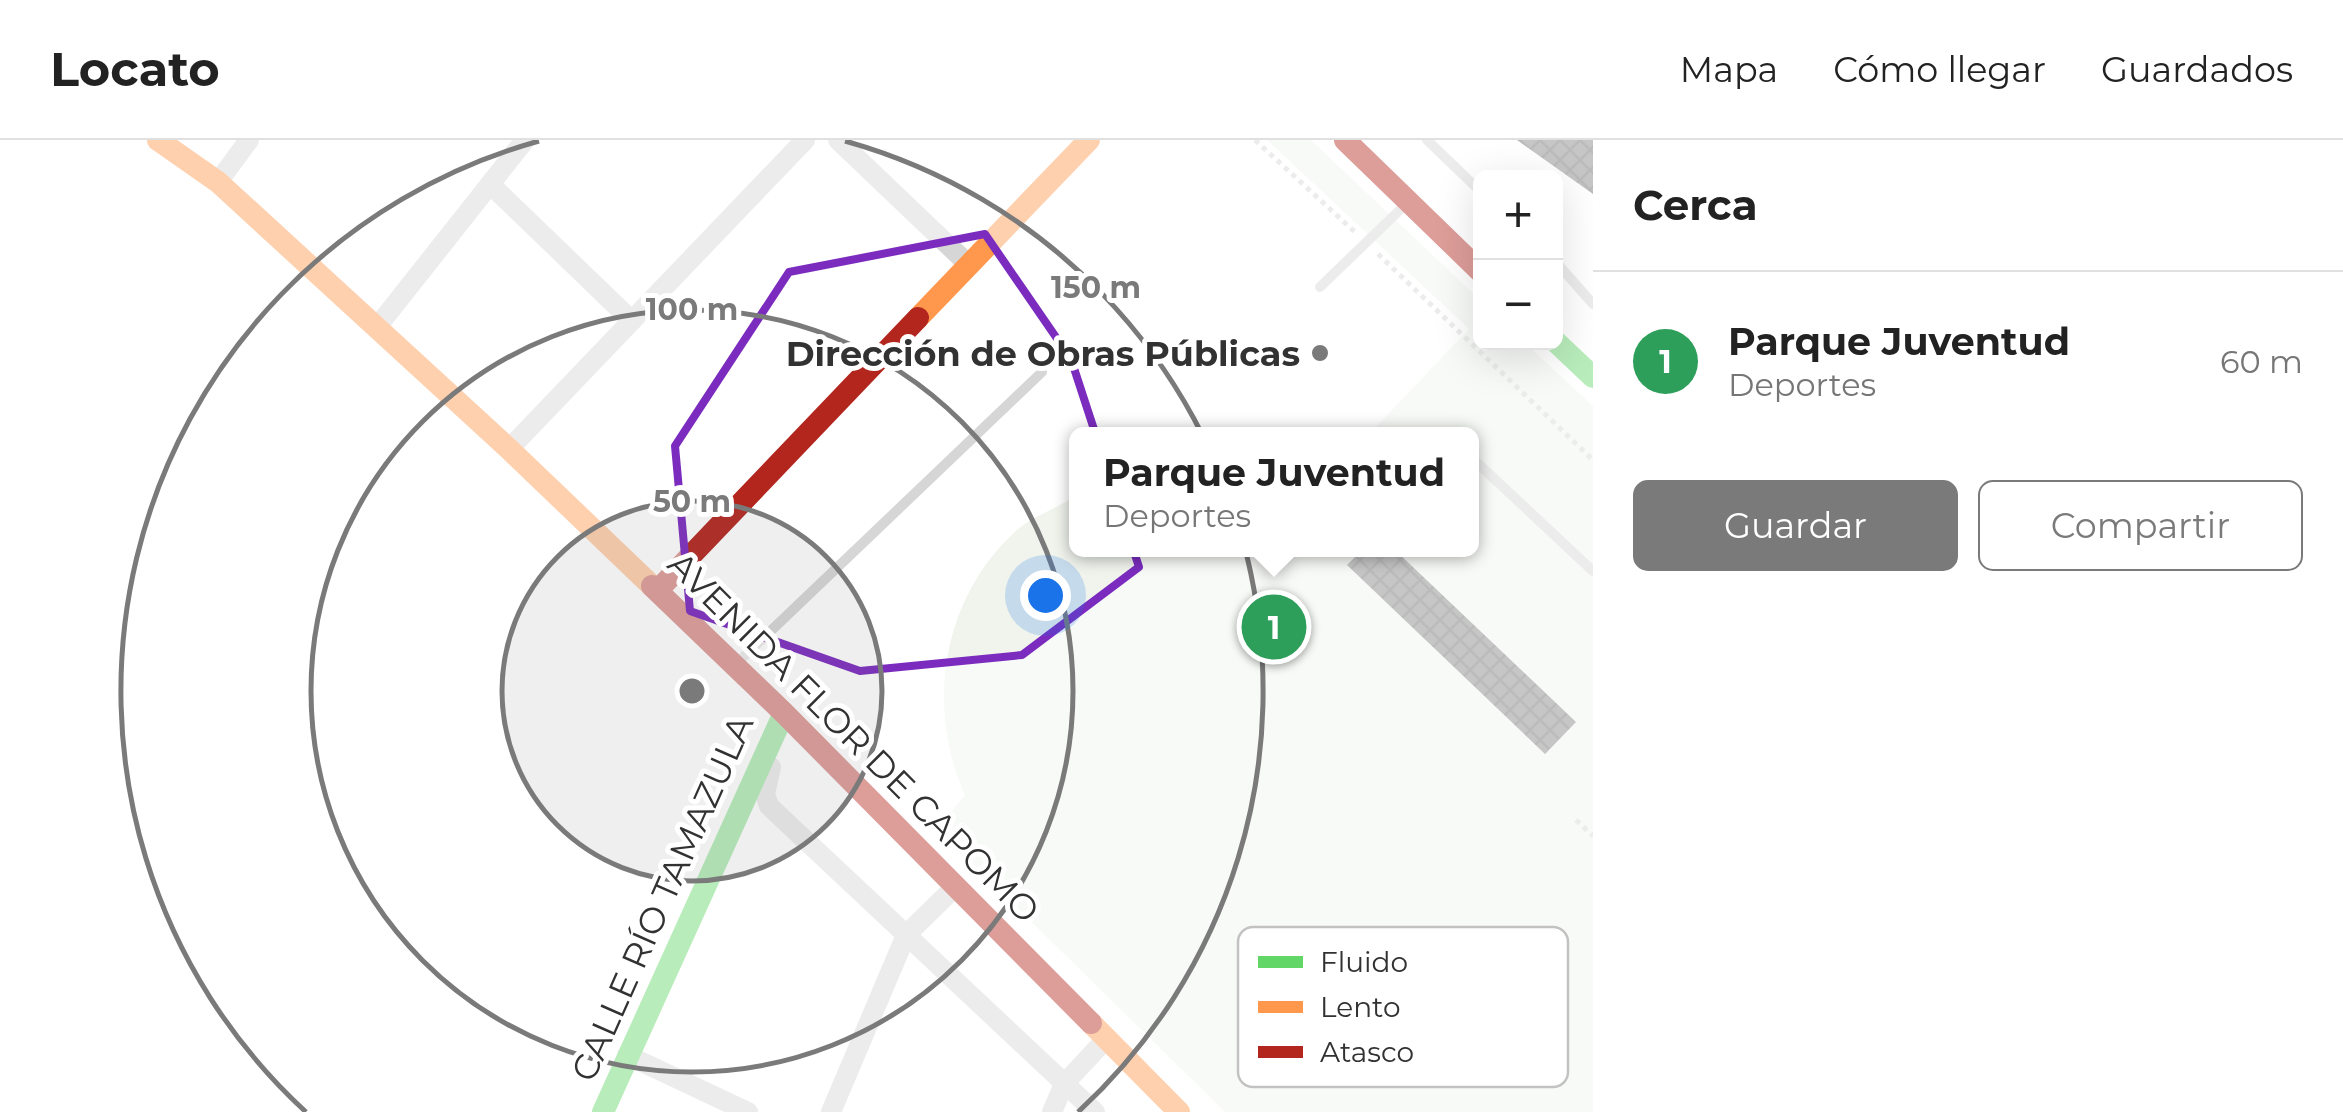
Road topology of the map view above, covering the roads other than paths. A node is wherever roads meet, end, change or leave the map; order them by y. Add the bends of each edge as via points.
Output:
1 (158, 140) edge
2 (248, 140) edge
3 (524, 140) edge
4 (805, 140) edge
5 (838, 140) edge
6 (1090, 140) edge
7 (1345, 140) edge
8 (1426, 140) edge
9 (218, 182) junction
10 (490, 184) junction
11 (1473, 184) edge
12 (1409, 200) junction
13 (1473, 264) edge
14 (969, 265) junction
15 (1563, 270) edge
16 (1320, 287) dead end
17 (1593, 304) edge
18 (632, 320) junction
19 (377, 327) junction
20 (1563, 348) edge
21 (1042, 372) dead end
22 (1593, 376) edge
23 (509, 449) junction
24 (1479, 465) edge
25 (1593, 571) edge
26 (657, 591) junction
27 (735, 666) junction
28 (784, 712) junction
29 (956, 886) junction
30 (906, 935) junction
31 (1106, 1038) junction
32 (627, 1055) junction
33 (1064, 1084) junction
34 (602, 1112) edge
35 (748, 1112) edge
36 (831, 1112) edge
37 (1052, 1112) edge
38 (1095, 1112) edge
39 (1180, 1112) edge

1 - 9 street, AVENIDA FLOR DE CAPOMO
2 - 9 street
3 - 10 street
4 - 18 street
5 - 14 street
6 - 14 street
7 - 12 street
8 - 11 lane
9 - 19 street, AVENIDA FLOR DE CAPOMO
10 - 18 street
10 - 19 street
12 - 13 street
12 - 16 lane
14 - 26 street
15 - 17 lane
18 - 23 street
19 - 23 street, AVENIDA FLOR DE CAPOMO
20 - 22 street
21 - 27 lane
23 - 26 street, AVENIDA FLOR DE CAPOMO
24 - 25 lane
26 - 27 street, AVENIDA FLOR DE CAPOMO
27 - 28 street, AVENIDA FLOR DE CAPOMO
28 - 29 street, AVENIDA FLOR DE CAPOMO
28 - 30 street via 764,794 769,806
28 - 32 street, CALLE RÍO TAMAZULA
29 - 30 street
29 - 31 street, AVENIDA FLOR DE CAPOMO
30 - 33 street
30 - 36 street
31 - 33 street
31 - 39 street, AVENIDA FLOR DE CAPOMO
32 - 34 street, CALLE RÍO TAMAZULA
32 - 35 street
33 - 37 street
33 - 38 street

